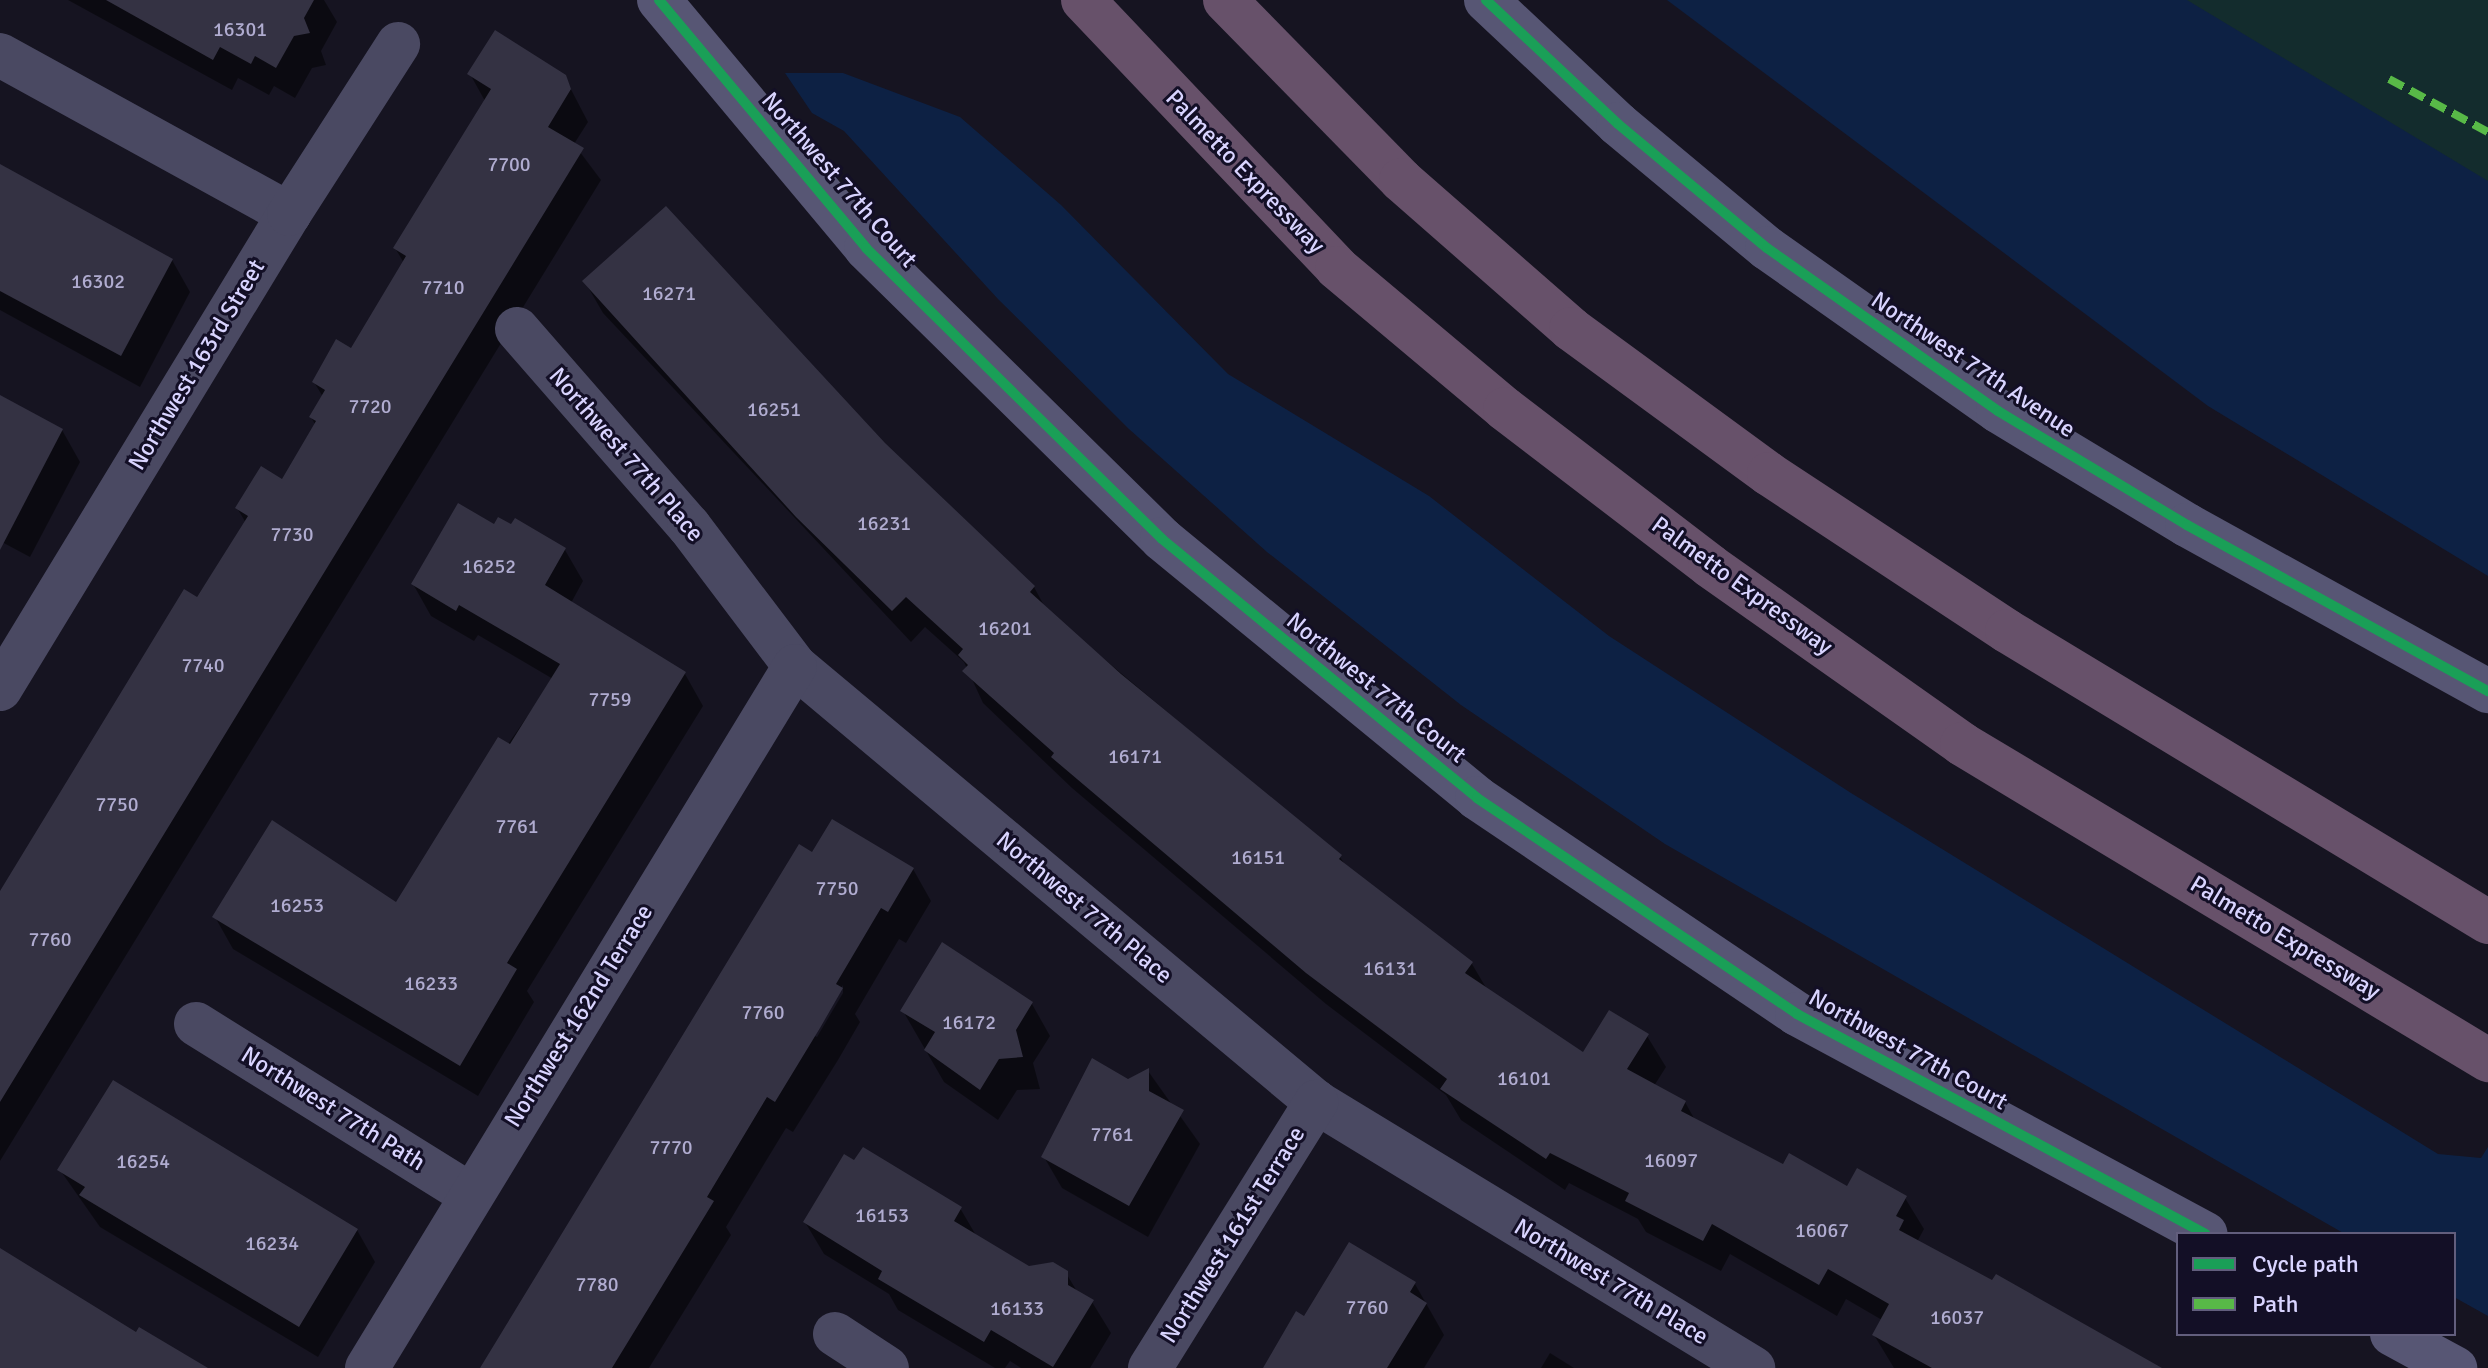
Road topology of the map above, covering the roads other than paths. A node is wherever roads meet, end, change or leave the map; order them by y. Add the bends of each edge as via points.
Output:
1 (659, 0) edge
2 (1083, 0) edge
3 (1225, 0) edge
4 (1486, 0) edge
5 (398, 44) dead end
6 (0, 55) edge
7 (289, 214) junction
8 (517, 329) dead end
9 (12, 640) edge
10 (795, 666) junction
11 (0, 689) edge
12 (2488, 691) edge
13 (2488, 922) edge
14 (196, 1024) dead end
15 (2488, 1060) edge
16 (1316, 1102) junction
17 (469, 1194) junction
18 (2202, 1232) edge
19 (835, 1334) dead end
20 (2396, 1336) edge
21 (367, 1368) edge
22 (887, 1368) edge
23 (1150, 1368) edge
24 (1753, 1368) edge
25 (2455, 1368) edge

1 - 18 street, Northwest 77th Court via 866,248 1162,539 1477,798 1797,1014
2 - 15 highway, Palmetto Expressway via 1337,268 1505,409 1710,566 1962,744
3 - 13 highway via 1401,180 1571,329 1769,474 2007,631
4 - 12 street, Northwest 77th Avenue via 1618,124 1767,248 1998,411 2187,525
5 - 7 street, Northwest 163rd Street
6 - 7 street
7 - 9 street, Northwest 163rd Street
8 - 10 street, Northwest 77th Place via 689,526
9 - 11 street, Northwest 163rd Street
10 - 16 street, Northwest 77th Place
10 - 17 street, Northwest 162nd Terrace
14 - 17 street, Northwest 77th Path
16 - 23 street, Northwest 161st Terrace
16 - 24 street, Northwest 77th Place
17 - 21 street, Northwest 162nd Terrace
19 - 22 street
20 - 25 street

